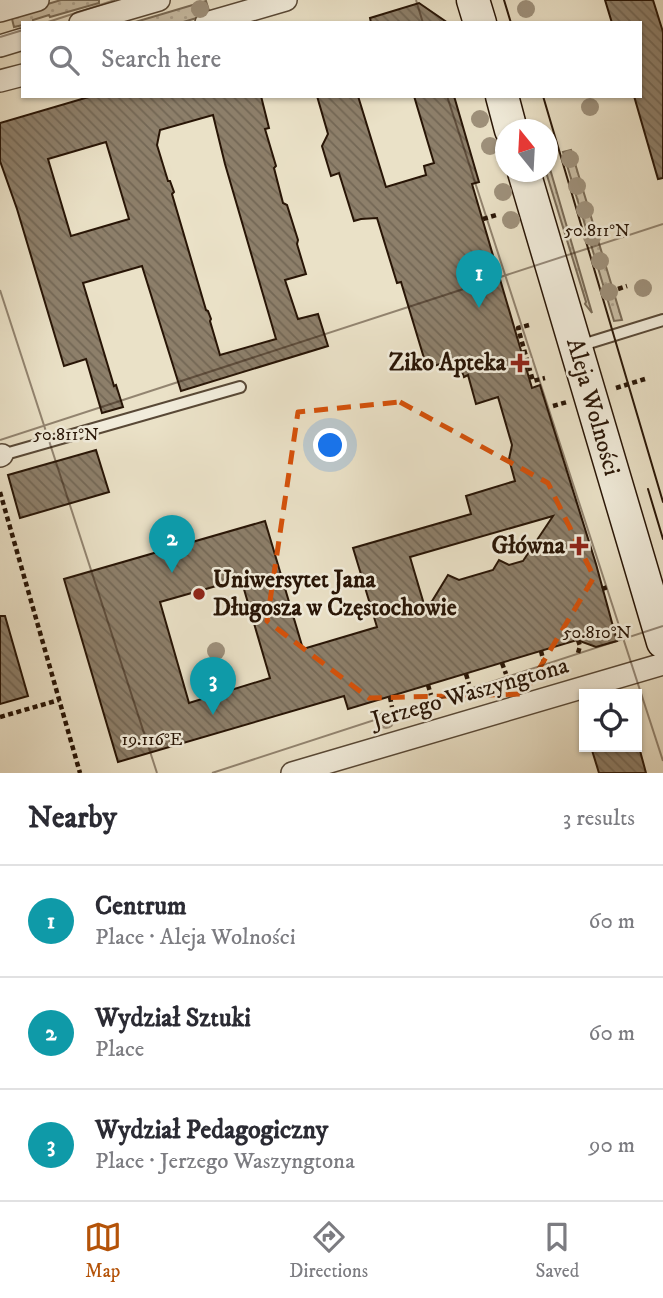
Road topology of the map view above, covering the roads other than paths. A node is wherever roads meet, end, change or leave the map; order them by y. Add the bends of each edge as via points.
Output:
1 (38, 0) edge
2 (159, 0) edge
3 (286, 0) edge
4 (473, 0) edge
5 (0, 11) edge
6 (87, 21) edge
7 (213, 21) edge
8 (479, 21) edge
9 (21, 40) edge
10 (0, 46) edge
11 (21, 76) edge
12 (0, 81) edge
13 (503, 98) edge
14 (508, 119) edge
15 (527, 182) edge
16 (663, 320) edge
17 (575, 347) junction
18 (240, 387) dead end
19 (1, 455) edge
20 (663, 642) edge
21 (663, 664) edge
22 (292, 773) edge

1 - 5 street
2 - 6 street
3 - 7 street
4 - 8 street
9 - 10 street
11 - 12 street
13 - 14 street
15 - 17 street, Aleja Wolności
16 - 17 lane
17 - 20 street, Aleja Wolności
18 - 19 lane
21 - 22 street, Jerzego Waszyngtona

